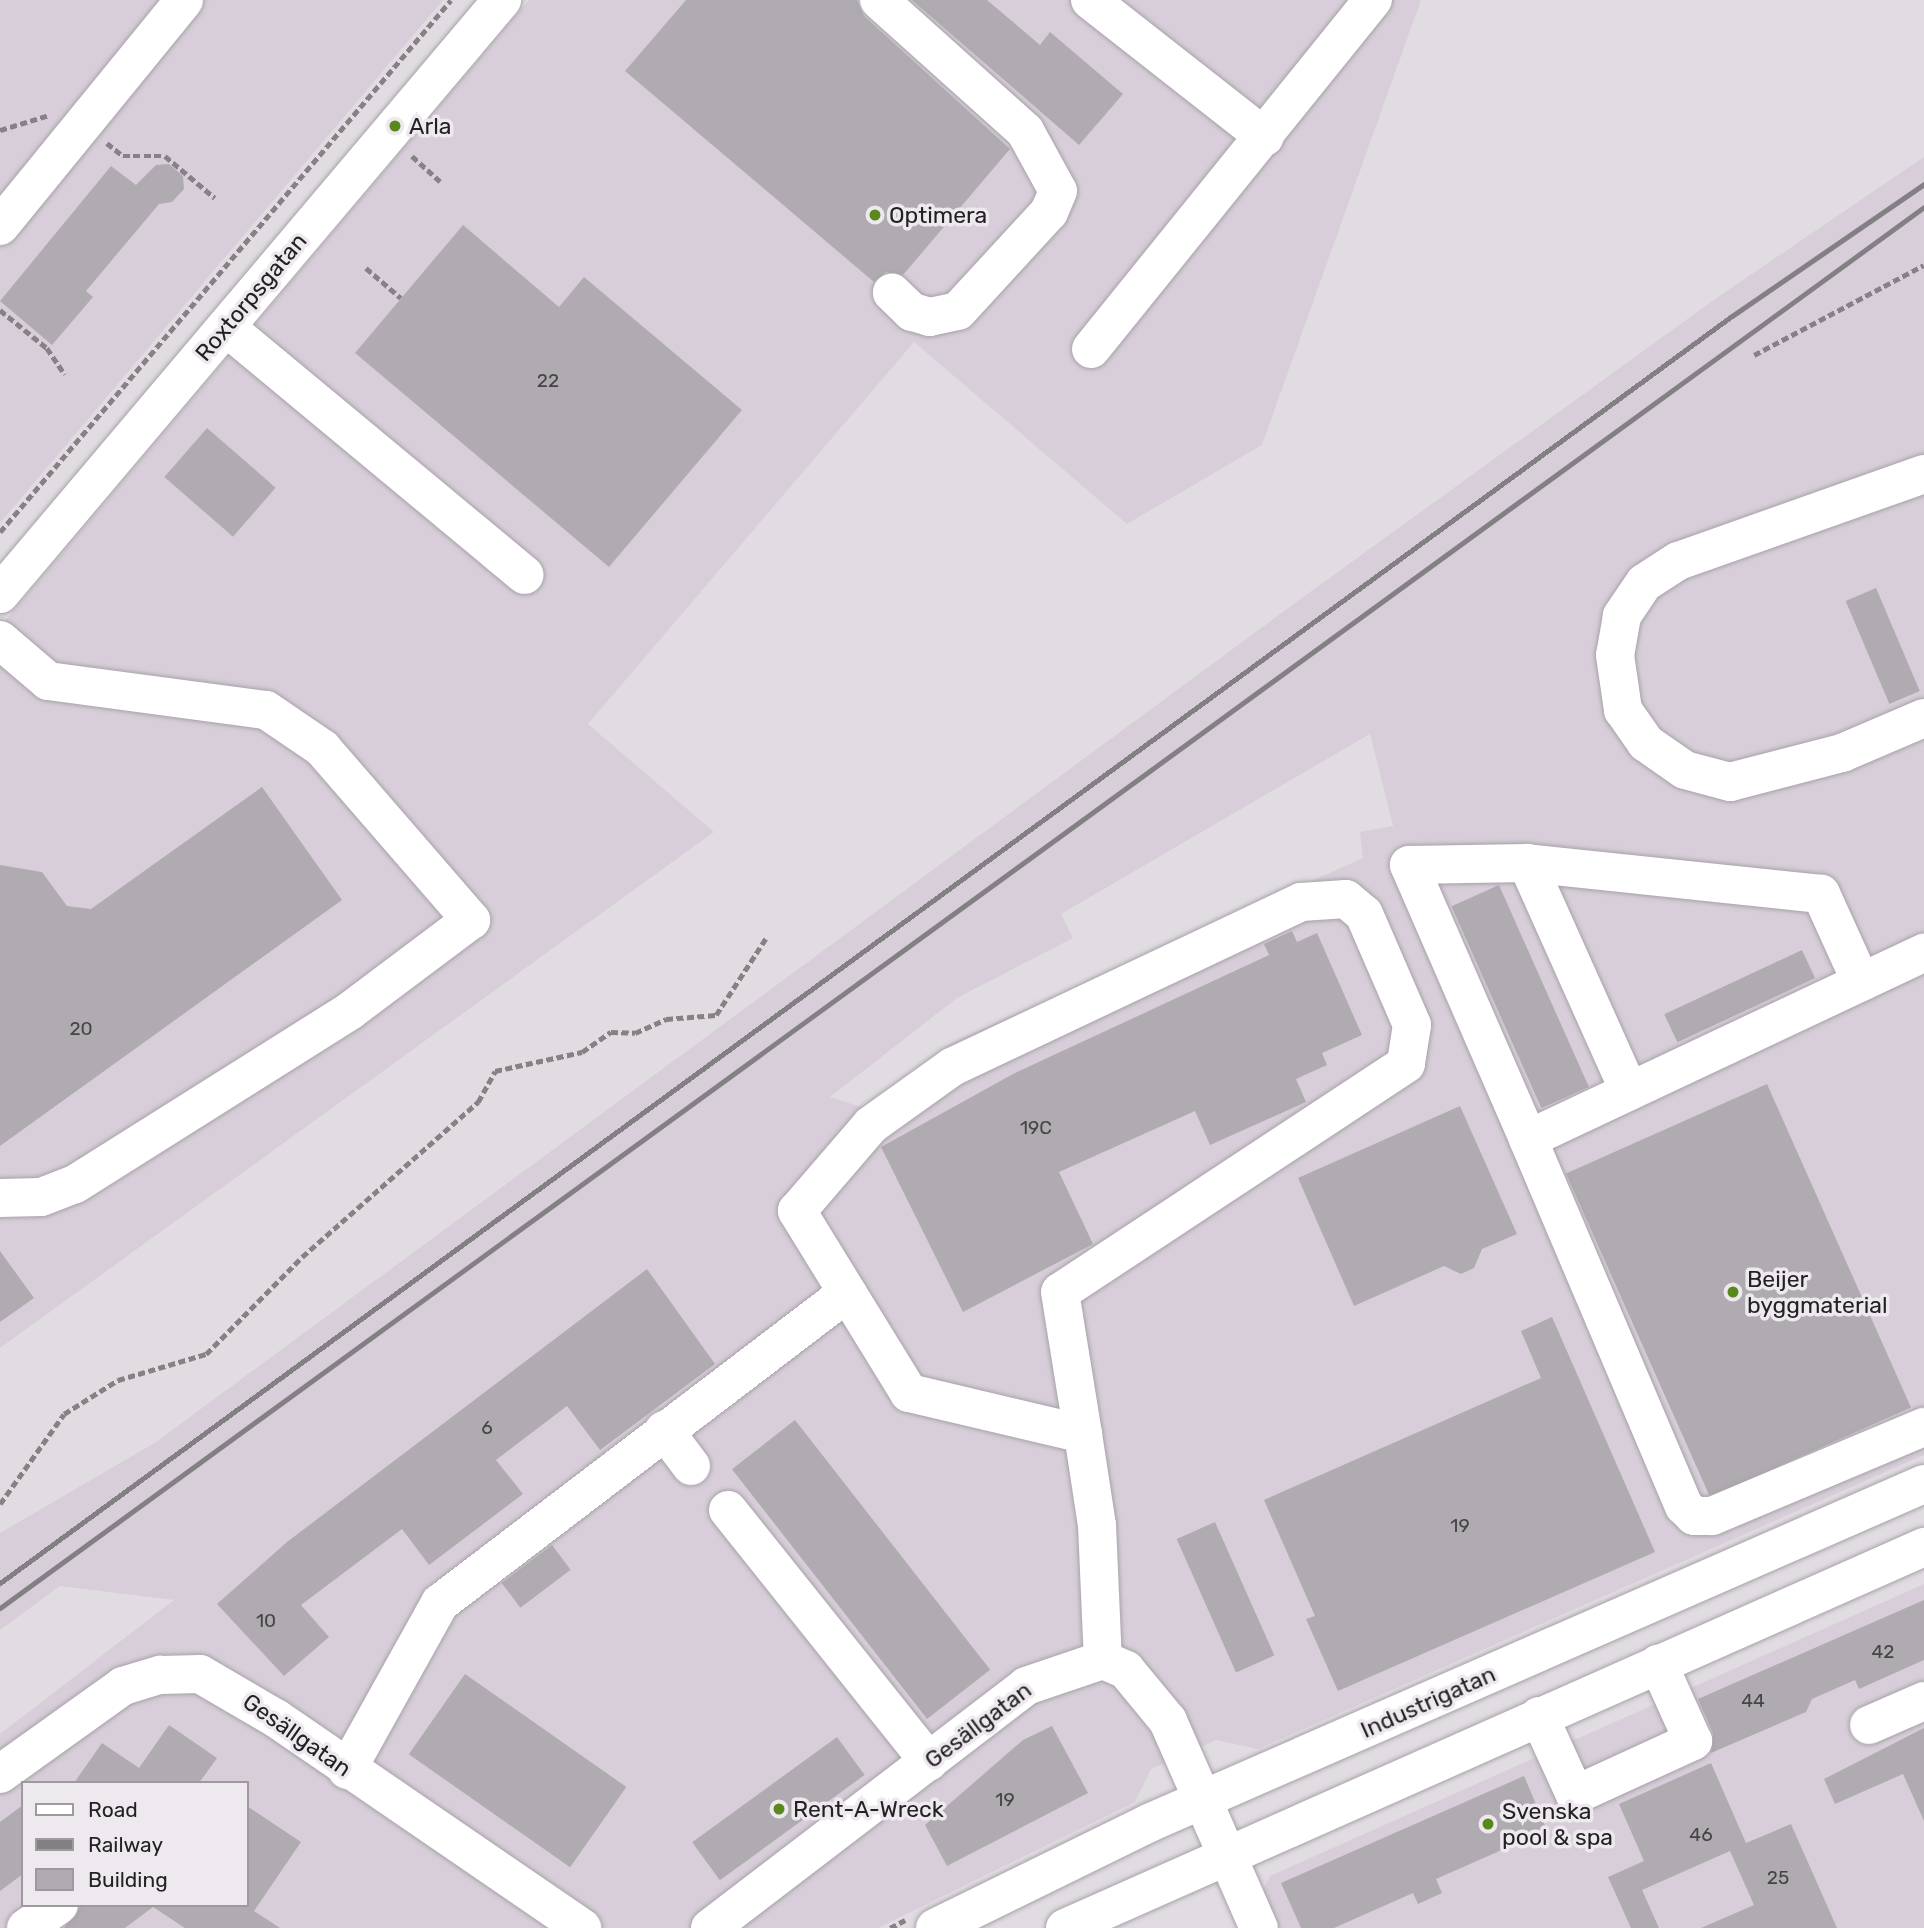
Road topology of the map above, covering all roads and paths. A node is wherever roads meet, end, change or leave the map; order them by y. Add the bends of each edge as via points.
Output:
1 (184, 0) edge
2 (451, 0) edge
3 (502, 0) edge
4 (879, 0) edge
5 (1090, 0) edge
6 (1373, 0) edge
7 (1265, 137) junction
8 (406, 151) dead end
9 (440, 181) dead end
10 (0, 226) edge
11 (1924, 265) edge
12 (366, 268) dead end
13 (892, 293) dead end
14 (401, 298) dead end
15 (0, 310) edge
16 (226, 327) junction
17 (1091, 349) dead end
18 (1754, 355) dead end
19 (65, 375) dead end
20 (1924, 474) edge
21 (0, 532) edge
22 (525, 575) dead end
23 (0, 594) edge
24 (0, 640) edge
25 (1924, 718) edge
26 (1527, 863) junction
27 (766, 938) dead end
28 (1924, 953) edge
29 (1861, 982) junction
30 (1629, 1091) junction
31 (1528, 1139) junction
32 (0, 1198) edge
33 (848, 1293) junction
34 (1924, 1427) edge
35 (664, 1430) junction
36 (1083, 1434) junction
37 (691, 1466) dead end
38 (1924, 1485) edge
39 (0, 1504) edge
40 (728, 1510) dead end
41 (1924, 1548) edge
42 (1103, 1660) junction
43 (1658, 1663) junction
44 (1924, 1701) edge
45 (1539, 1717) junction
46 (1869, 1725) dead end
47 (929, 1762) junction
48 (347, 1770) junction
49 (0, 1774) edge
50 (1204, 1800) junction
51 (1227, 1853) junction
52 (56, 1907) edge
53 (26, 1928) edge
54 (582, 1928) edge
55 (710, 1928) edge
56 (935, 1928) edge
57 (1065, 1928) edge
58 (1259, 1928) edge

1 - 10 street
2 - 21 path
3 - 16 street, Roxtorpsgatan
4 - 13 street via 1026,131 1058,191 1049,212 958,310 930,317 912,312
5 - 7 street
6 - 7 street
7 - 17 street
8 - 9 path
11 - 18 path
12 - 14 path
15 - 19 path via 47,348
16 - 22 street
16 - 23 street, Roxtorpsgatan
20 - 25 street via 1678,561 1644,583 1622,616 1615,655 1623,710 1646,743 1685,770 1730,782 1842,753
24 - 32 street via 48,681 266,710 322,748 471,920 350,1012 75,1184 41,1197
26 - 29 street via 1821,894
26 - 30 street
26 - 31 street via 1409,865
27 - 39 path via 716,1014 666,1019 635,1033 611,1032 582,1052 495,1071 478,1102 302,1256 206,1354 118,1380 64,1413
28 - 29 street
29 - 30 street
30 - 31 street
31 - 34 street via 1684,1506 1694,1516 1712,1516
33 - 35 street
33 - 36 street via 909,1393
33 - 36 street via 797,1212 871,1125 952,1068 1264,919 1301,902 1346,900 1364,914 1412,1025 1406,1063 1060,1292
35 - 37 street
35 - 48 street via 440,1604
36 - 42 street via 1097,1524
38 - 50 street, Industrigatan
40 - 47 street
41 - 43 street
42 - 47 street, Gesällgatan via 1026,1686
42 - 50 street via 1126,1670 1158,1704
43 - 45 street
43 - 45 street via 1693,1741 1575,1795
44 - 46 street
45 - 51 street
47 - 55 street, Gesällgatan
48 - 49 street, Gesällgatan via 221,1683 184,1673 123,1686
48 - 54 street, Gesällgatan
50 - 51 street
50 - 56 street, Industrigatan
51 - 57 street
51 - 58 street
52 - 53 street

